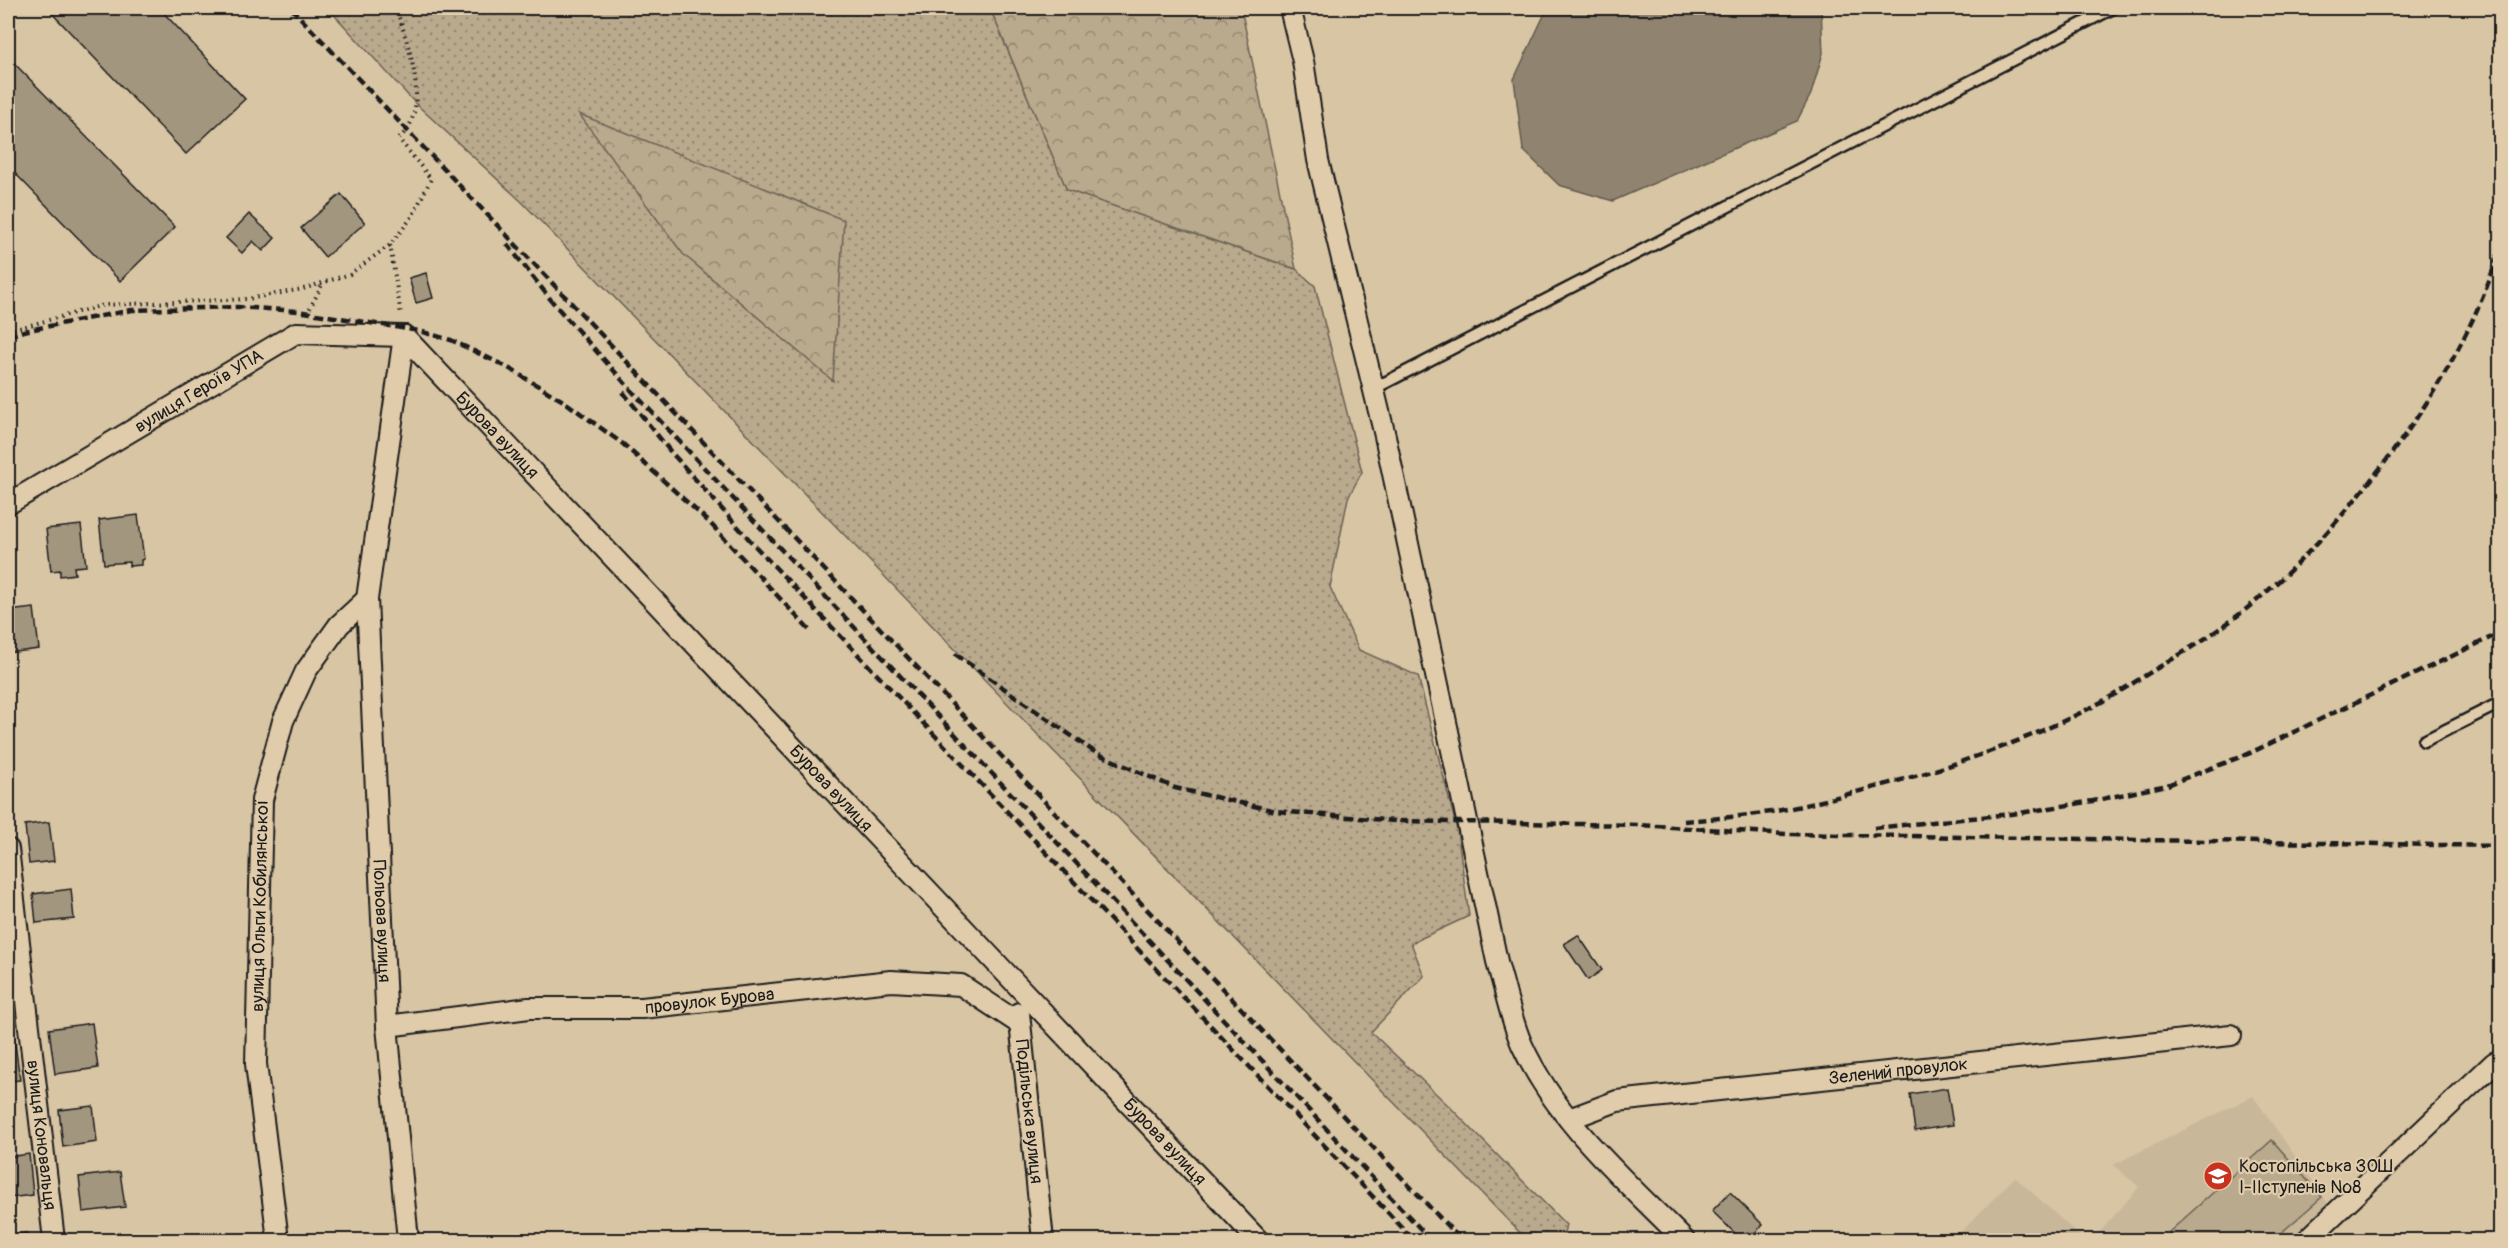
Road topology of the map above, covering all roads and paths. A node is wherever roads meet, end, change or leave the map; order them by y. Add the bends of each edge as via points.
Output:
1 (396, 8) edge
2 (1290, 8) edge
3 (2113, 8) edge
4 (390, 245) junction
5 (323, 282) junction
6 (8, 331) edge
7 (296, 333) junction
8 (404, 336) junction
9 (1373, 389) junction
10 (8, 504) edge
11 (367, 599) junction
12 (2500, 703) edge
13 (2424, 741) dead end
14 (8, 849) edge
15 (1015, 984) junction
16 (1020, 1024) junction
17 (387, 1026) junction
18 (2231, 1035) dead end
19 (2500, 1060) edge
20 (1569, 1119) junction
21 (54, 1240) edge
22 (278, 1240) edge
23 (408, 1240) edge
24 (1043, 1240) edge
25 (1258, 1240) edge
26 (1684, 1240) edge
27 (2307, 1240) edge

1 - 4 path via 412,58 415,103 412,120 399,139 431,179 412,217
2 - 9 street via 1303,61 1318,160
3 - 9 lane
4 - 5 path via 350,274
4 - 8 path
5 - 6 path via 248,299 104,305
5 - 7 path
7 - 8 street
7 - 10 street, вулиця Героїв УПА
8 - 11 street, Польова вулиця
8 - 15 street, Бурова вулиця
9 - 20 street via 1498,966 1521,1043
11 - 17 street, Польова вулиця
11 - 22 street, вулиця Ольги Кобилянської via 339,625 306,671 283,721 262,800 256,1064
12 - 13 lane
14 - 21 street, вулиця Коновальця
15 - 16 street, Подільська вулиця
15 - 25 street, Бурова вулиця
16 - 17 street, провулок Бурова via 962,985 891,981 642,1008 529,1008
16 - 24 street, Подільська вулиця
17 - 23 street, Польова вулиця
18 - 20 street, Зелений провулок via 1617,1101
19 - 27 street
20 - 26 street

